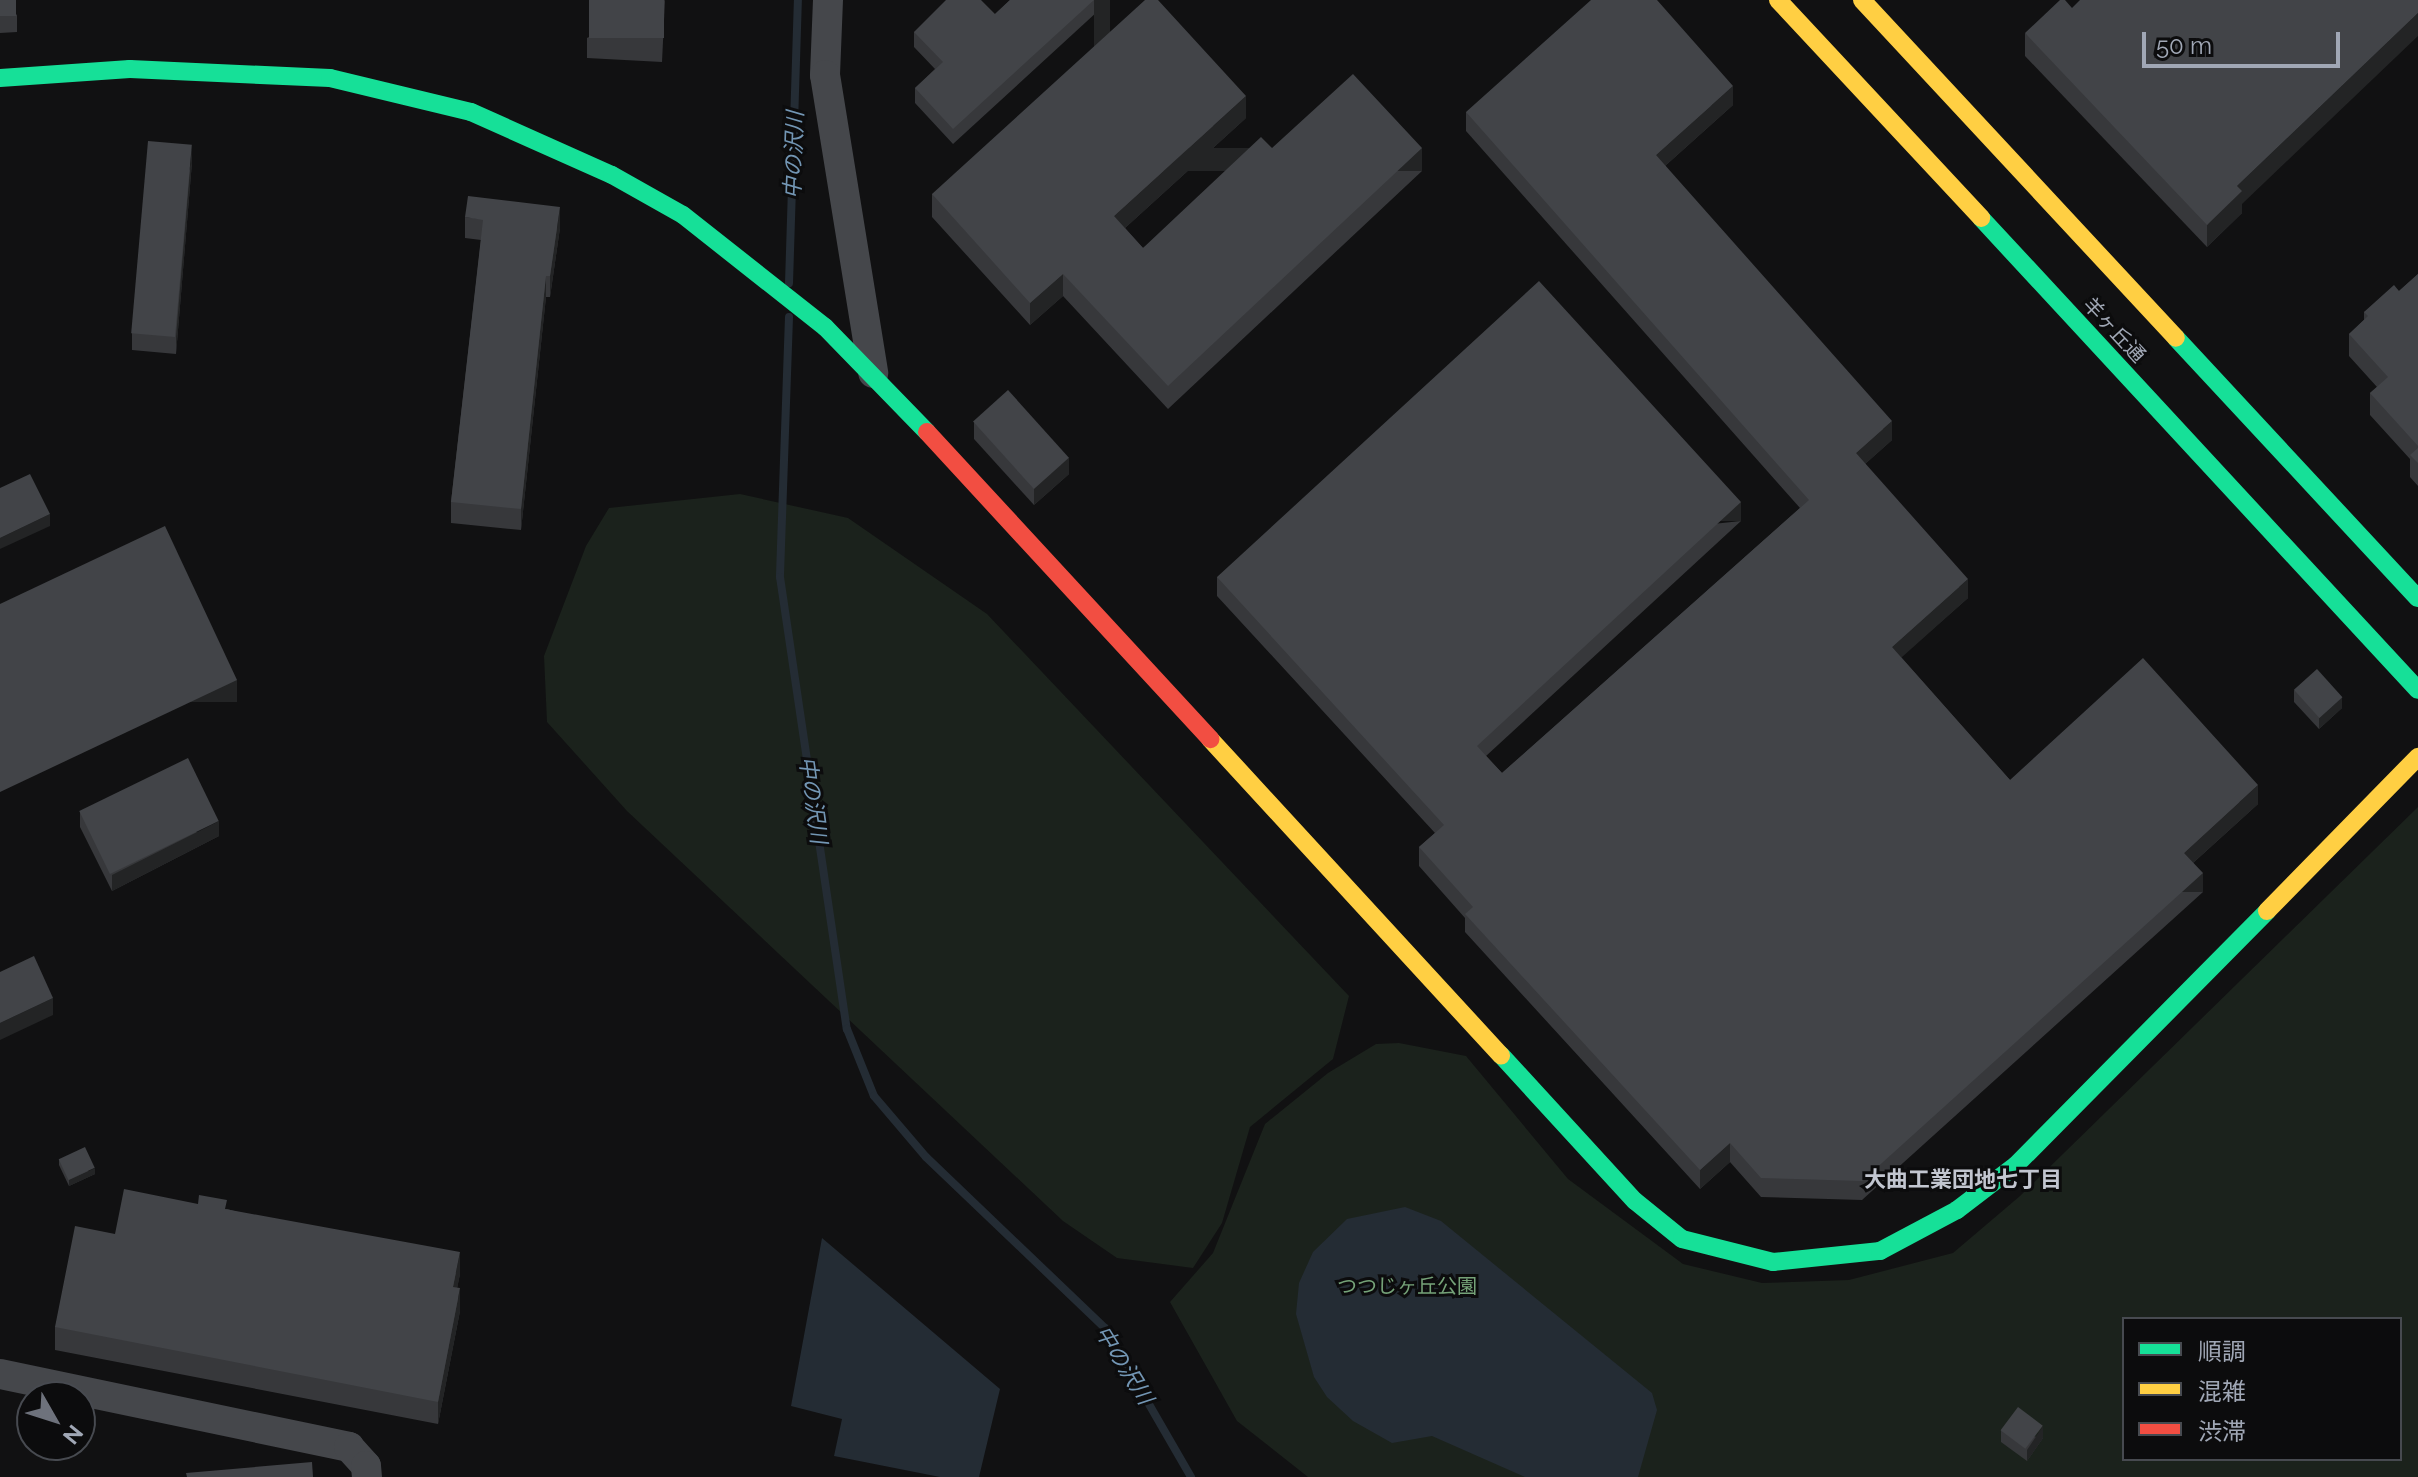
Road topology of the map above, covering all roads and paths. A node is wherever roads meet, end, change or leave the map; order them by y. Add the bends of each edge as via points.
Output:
1 (828, 0) edge
2 (1862, 0) edge
3 (1784, 7) edge
4 (0, 78) edge
5 (873, 373) junction
6 (2418, 598) edge
7 (2418, 690) edge
8 (2418, 757) edge
9 (0, 1374) edge
10 (367, 1477) edge

1 - 5 street via 825,75
2 - 6 street, 羊ヶ丘通
3 - 7 street, 羊ヶ丘通
4 - 5 street via 130,69 330,78 471,112 612,175 683,215 825,327
5 - 8 street via 1635,1201 1682,1239 1773,1262 1880,1251 1957,1210 2016,1165
9 - 10 street via 349,1447 366,1466

